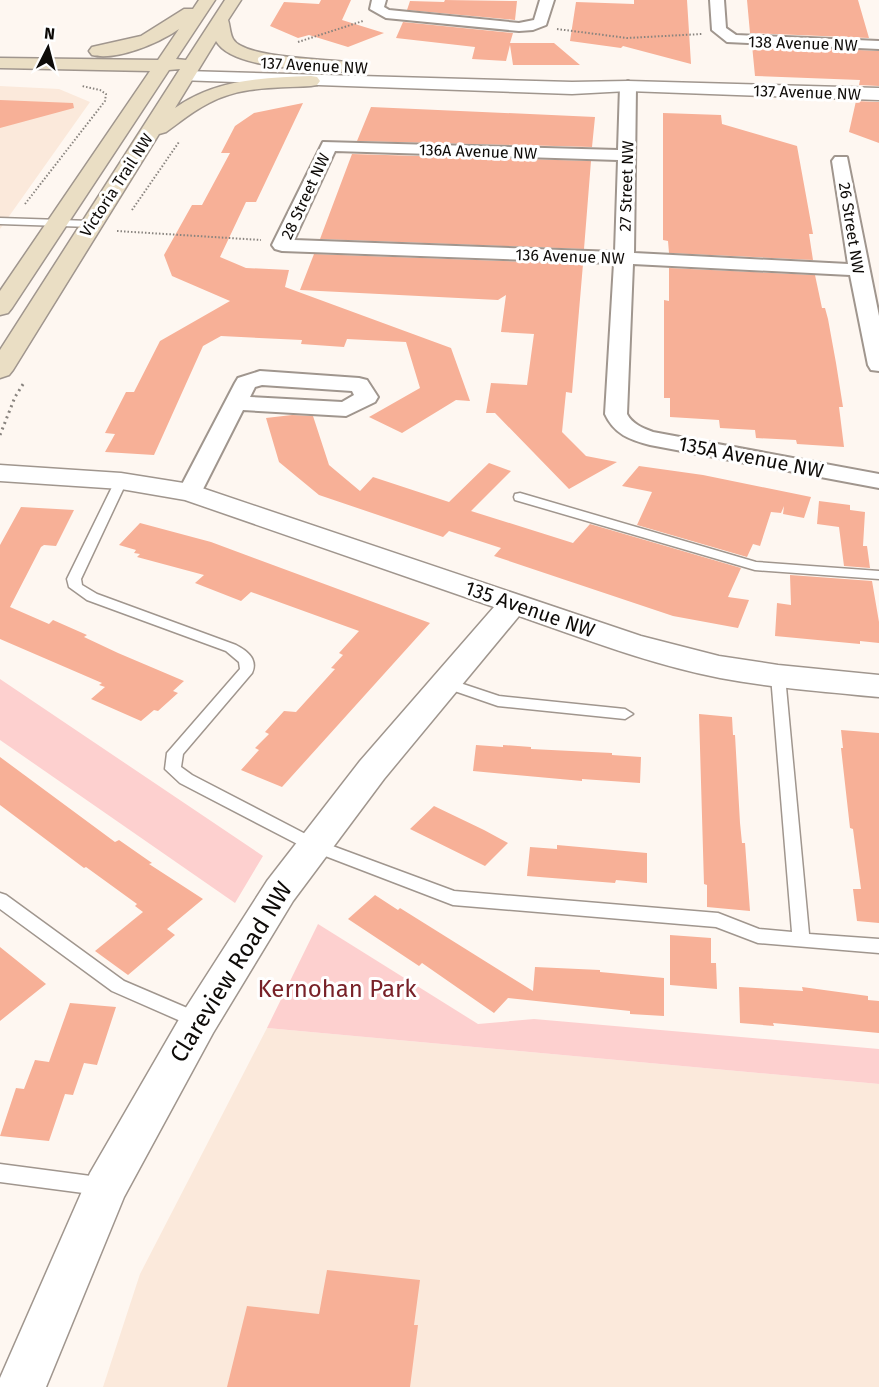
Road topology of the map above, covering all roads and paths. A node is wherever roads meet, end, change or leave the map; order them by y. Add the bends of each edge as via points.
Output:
1 (233, 0) edge
2 (379, 0) edge
3 (547, 0) edge
4 (717, 0) edge
5 (207, 1) edge
6 (386, 14) junction
7 (220, 20) junction
8 (533, 26) junction
9 (724, 35) junction
10 (292, 44) dead end
11 (879, 45) edge
12 (0, 52) edge
13 (54, 54) junction
14 (195, 60) junction
15 (4, 67) edge
16 (163, 67) junction
17 (347, 67) junction
18 (185, 76) junction
19 (311, 81) junction
20 (104, 86) junction
21 (628, 86) junction
22 (879, 94) edge
23 (136, 105) junction
24 (148, 136) junction
25 (182, 136) dead end
26 (329, 146) joint
27 (627, 155) junction
28 (841, 161) dead end
29 (130, 212) dead end
30 (0, 221) edge
31 (13, 222) junction
32 (124, 222) dead end
33 (58, 223) junction
34 (91, 224) junction
35 (282, 245) junction
36 (624, 258) junction
37 (859, 270) junction
38 (0, 308) edge
39 (879, 365) edge
40 (0, 370) edge
41 (27, 378) dead end
42 (236, 404) junction
43 (624, 427) joint
44 (0, 435) edge
45 (0, 473) edge
46 (121, 481) junction
47 (879, 481) edge
48 (190, 492) junction
49 (520, 497) dead end
50 (879, 575) edge
51 (514, 603) junction
52 (778, 676) junction
53 (445, 683) junction
54 (879, 686) edge
55 (625, 714) dead end
56 (313, 845) junction
57 (0, 900) edge
58 (801, 940) junction
59 (879, 946) edge
60 (199, 1021) junction
61 (0, 1173) edge
62 (106, 1187) junction
63 (21, 1387) edge

1 - 7 main road, Victoria Trail NW
2 - 6 street via 377,9
3 - 8 street via 544,19
4 - 9 street
5 - 13 main road via 166,32 147,41
5 - 16 main road, Victoria Trail NW
6 - 8 street via 508,27
6 - 10 path
7 - 14 main road, Victoria Trail NW
7 - 17 main road via 225,42 243,53
8 - 9 path via 627,38
9 - 11 street, 138 Avenue NW via 747,41
12 - 13 main road, 137 Avenue NW
13 - 16 main road, 137 Avenue NW
14 - 16 main road
14 - 17 street, 137 Avenue NW
14 - 18 main road, Victoria Trail NW
15 - 16 main road, 137 Avenue NW
15 - 20 main road
16 - 18 main road, 137 Avenue NW
16 - 23 main road, Victoria Trail NW
17 - 21 street, 137 Avenue NW via 572,79
18 - 19 street, 137 Avenue NW
18 - 24 main road, Victoria Trail NW
19 - 21 street, 137 Avenue NW
19 - 24 main road via 255,85 212,94
20 - 23 main road via 130,94
20 - 31 path via 100,90 106,94 105,101
21 - 22 street, 137 Avenue NW
21 - 27 street, 27 Street NW
23 - 33 main road, Victoria Trail NW
24 - 34 main road, Victoria Trail NW
25 - 29 path
26 - 27 street, 136A Avenue NW
26 - 35 street, 28 Street NW
27 - 36 street, 27 Street NW
28 - 37 street, 26 Street NW
30 - 31 lane
31 - 33 lane
32 - 35 path via 117,231 250,238
33 - 34 lane
33 - 38 main road, Victoria Trail NW
34 - 40 main road, Victoria Trail NW
35 - 36 street, 136 Avenue NW
36 - 37 street, 136 Avenue NW
36 - 43 street, 27 Street NW via 616,414
37 - 39 street, 26 Street NW
41 - 44 path
42 - 42 street via 246,383 260,378 359,385 367,397 346,409
42 - 48 street
43 - 47 street, 135A Avenue NW via 650,438
45 - 46 street, 135 Avenue NW
46 - 48 street, 135 Avenue NW
46 - 56 lane via 74,579 75,587 244,655 247,670 175,753 173,769
48 - 51 street, 135 Avenue NW
49 - 50 lane via 755,566
51 - 52 street, 135 Avenue NW via 631,644 719,667
51 - 53 street, Clareview Road NW
52 - 54 street, 135 Avenue NW
52 - 58 lane
53 - 55 lane via 498,701
53 - 56 street, Clareview Road NW
56 - 58 lane via 453,898 718,920 758,936
56 - 60 street, Clareview Road NW
57 - 60 lane via 118,986
58 - 59 lane
60 - 62 street, Clareview Road NW
61 - 62 lane
62 - 63 street, Clareview Road NW

